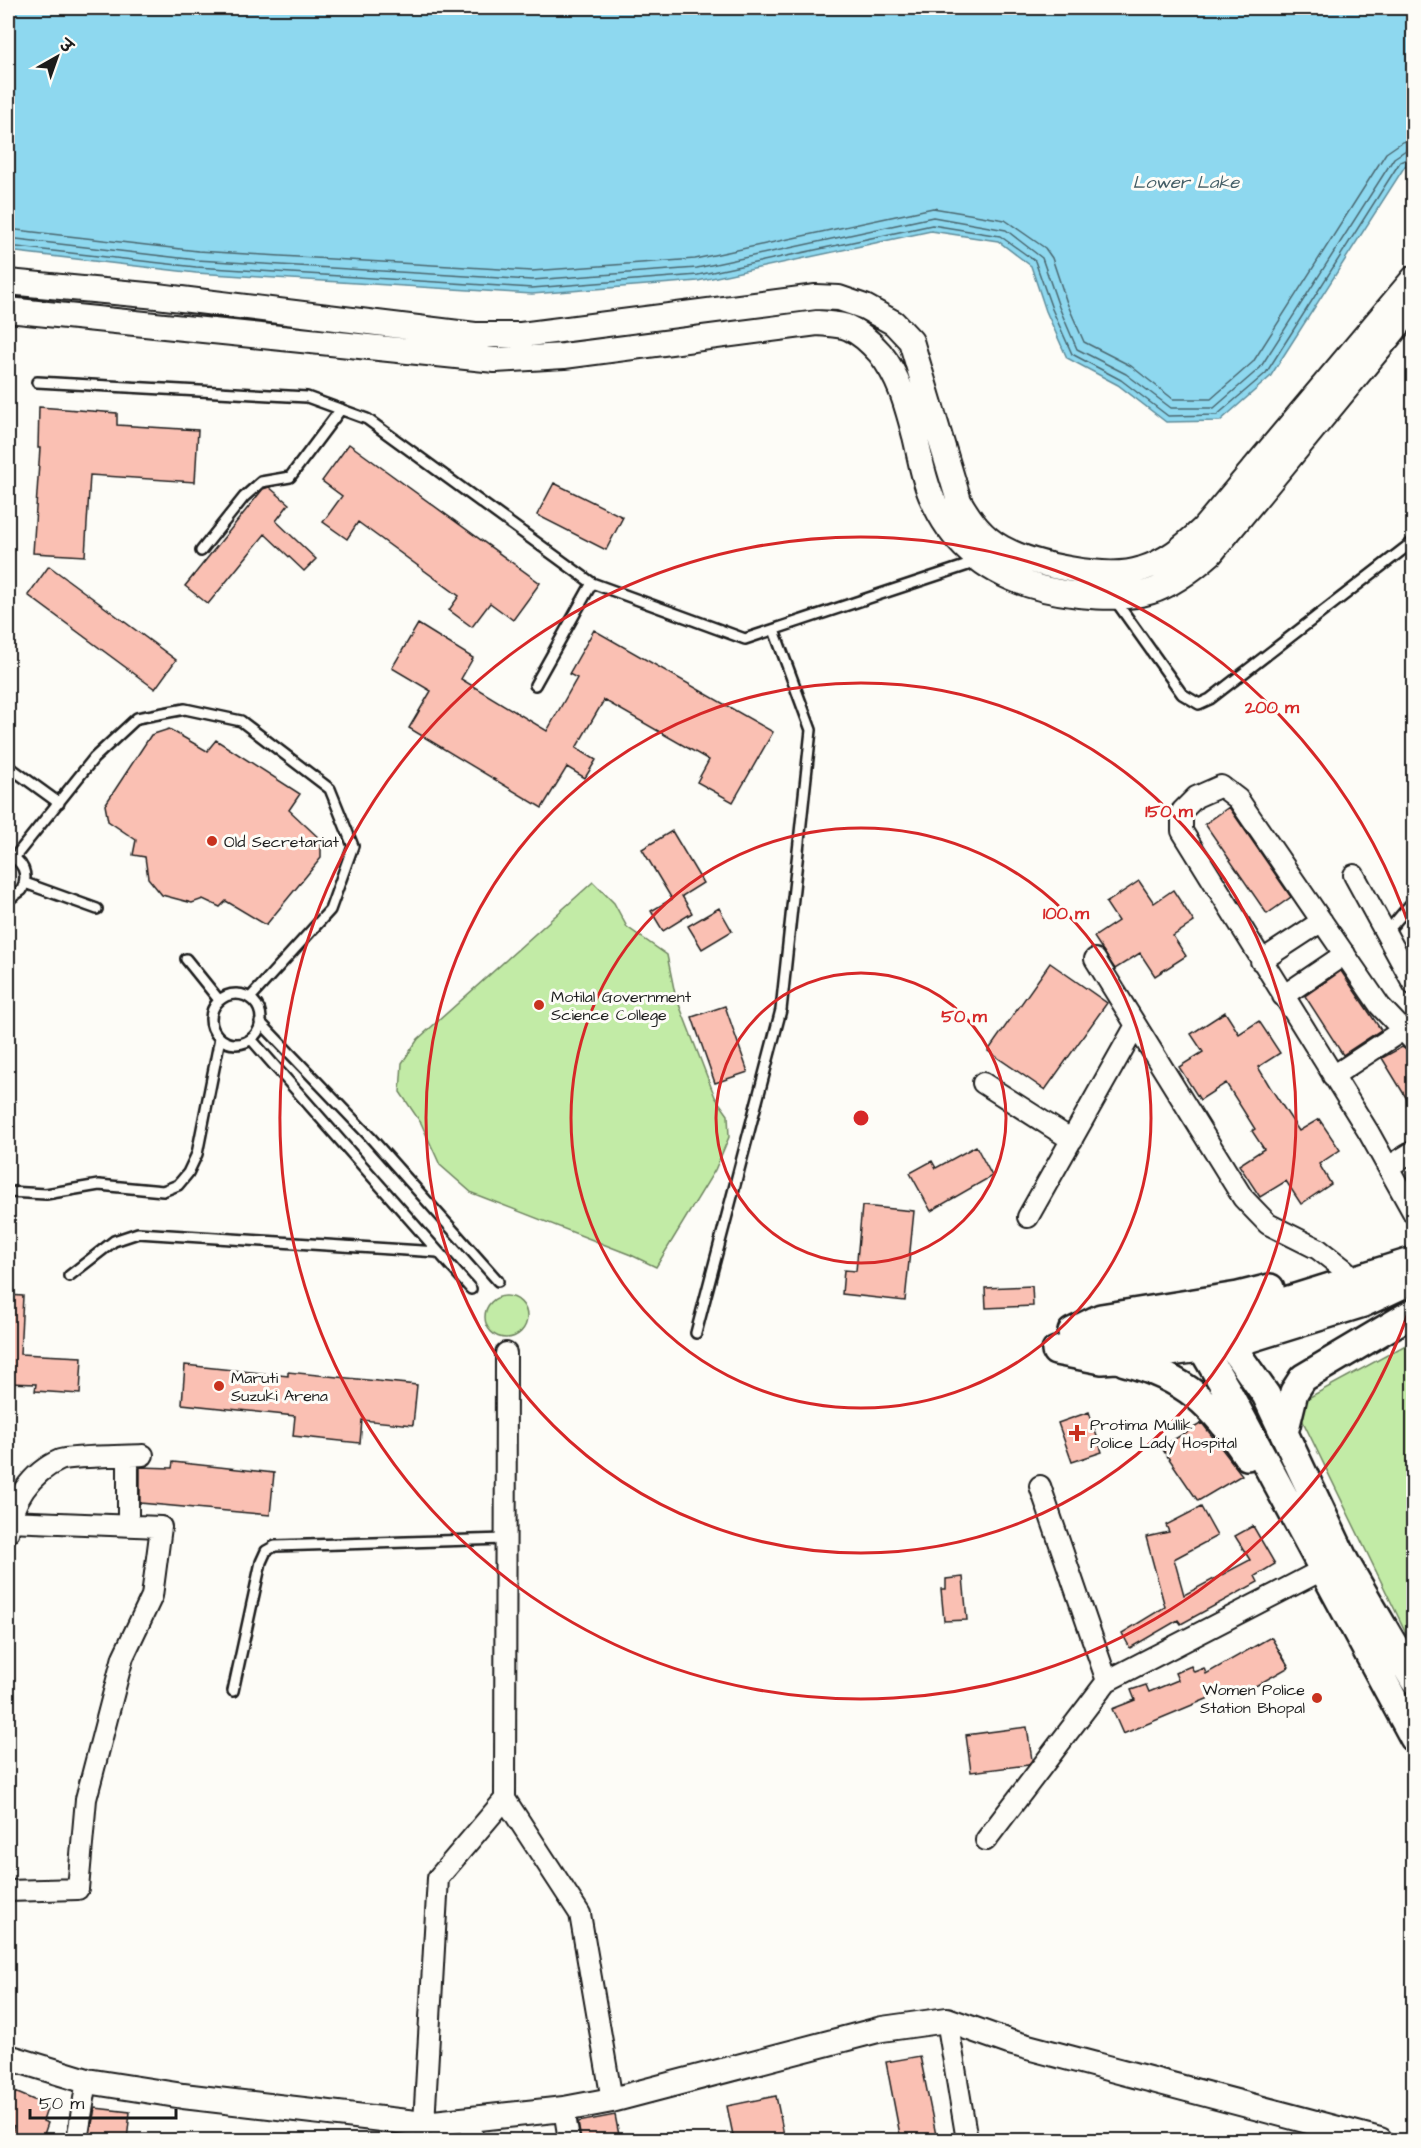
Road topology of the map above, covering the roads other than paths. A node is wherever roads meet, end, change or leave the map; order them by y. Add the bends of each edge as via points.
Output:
1 (1413, 278) edge
2 (8, 282) edge
3 (1413, 306) edge
4 (8, 310) edge
5 (37, 382) dead end
6 (341, 409) junction
7 (1413, 541) edge
8 (201, 551) dead end
9 (979, 561) junction
10 (592, 583) junction
11 (1104, 585) junction
12 (774, 630) junction
13 (535, 685) dead end
14 (8, 766) edge
15 (59, 803) junction
16 (11, 856) edge
17 (1354, 875) dead end
18 (25, 883) junction
19 (8, 900) edge
20 (1413, 900) edge
21 (97, 909) dead end
22 (1322, 921) junction
23 (1386, 934) junction
24 (1345, 954) junction
25 (186, 959) dead end
26 (1095, 959) dead end
27 (1261, 960) junction
28 (1413, 985) edge
29 (1283, 996) junction
30 (250, 998) junction
31 (219, 1000) junction
32 (260, 1022) junction
33 (1136, 1027) junction
34 (1408, 1036) edge
35 (220, 1038) junction
36 (251, 1039) junction
37 (1333, 1076) junction
38 (983, 1083) dead end
39 (1072, 1140) junction
40 (1413, 1151) edge
41 (1388, 1167) junction
42 (8, 1192) edge
43 (1413, 1214) edge
44 (1028, 1217) dead end
45 (438, 1252) junction
46 (1407, 1269) edge
47 (1346, 1270) junction
48 (69, 1276) dead end
49 (498, 1281) dead end
50 (471, 1289) dead end
51 (1413, 1312) edge
52 (1215, 1323) junction
53 (696, 1333) dead end
54 (1195, 1337) junction
55 (1232, 1344) junction
56 (1056, 1351) junction
57 (506, 1353) dead end
58 (1116, 1359) junction
59 (1284, 1433) junction
60 (1040, 1486) dead end
61 (1293, 1516) junction
62 (8, 1525) edge
63 (128, 1526) junction
64 (506, 1539) junction
65 (1322, 1570) junction
66 (1413, 1680) edge
67 (1107, 1681) junction
68 (233, 1691) dead end
69 (1413, 1738) edge
70 (505, 1799) junction
71 (987, 1840) dead end
72 (8, 1891) edge
73 (948, 2020) junction
74 (8, 2057) edge
75 (87, 2081) junction
76 (612, 2100) junction
77 (564, 2109) junction
78 (424, 2124) junction
79 (472, 2130) edge
80 (77, 2140) edge
81 (569, 2140) edge
82 (970, 2140) edge
83 (1380, 2140) edge

1 - 11 street via 1203,529 1174,556 1140,570 1117,573
2 - 11 street via 475,335 521,335 816,297 839,298 881,315 911,341 959,501 969,519 1002,548
3 - 11 street via 1195,568 1148,595
4 - 9 street via 495,360 564,356 817,323 848,328 872,343 888,363 902,390 930,496 952,533
5 - 6 lane via 307,397
6 - 8 lane via 290,477 261,482
6 - 10 lane via 367,419
7 - 11 lane via 1199,704 1182,694
9 - 11 street via 1008,579 1051,592
9 - 12 lane
10 - 12 lane via 745,639
10 - 13 lane
12 - 53 lane via 811,730 781,1010
14 - 15 lane
15 - 16 lane
15 - 30 lane via 94,758 137,718 185,709 241,721 330,789 353,846 330,910
16 - 18 lane via 24,869
17 - 23 street
18 - 19 lane via 17,896
18 - 21 lane
20 - 23 lane
22 - 24 street
22 - 27 street
22 - 27 street via 1238,799 1221,786 1196,797 1182,811 1182,831
23 - 28 street
24 - 29 street
24 - 34 street via 1380,1006
25 - 31 lane
26 - 33 street
27 - 29 street
29 - 37 street
30 - 31 lane via 234,994
30 - 32 lane via 260,1011
31 - 35 lane via 211,1024
32 - 36 lane
32 - 49 lane via 370,1137
33 - 39 street
33 - 47 street via 1243,1198 1268,1224 1318,1249
34 - 37 street
35 - 36 lane via 236,1044
35 - 42 lane via 197,1154 178,1185 164,1191 99,1185 46,1194
36 - 45 lane
37 - 41 street
38 - 39 street
39 - 44 street
40 - 41 street
41 - 43 street
45 - 48 lane via 138,1233 114,1241
45 - 50 lane
46 - 47 main road
46 - 52 main road
46 - 55 main road via 1363,1303
47 - 56 main road via 1238,1296 1101,1318 1072,1332
51 - 59 main road via 1303,1378 1294,1392
52 - 54 main road
52 - 55 main road
54 - 55 main road
54 - 56 main road via 1100,1337
54 - 58 main road
54 - 61 main road
55 - 59 main road via 1266,1395
56 - 58 main road
57 - 64 street
58 - 61 main road via 1182,1383 1207,1405 1239,1444 1273,1497
59 - 66 main road via 1345,1562
60 - 67 street
61 - 65 main road
62 - 63 street
62 - 63 street via 27,1484 61,1460 136,1456
63 - 72 street via 160,1527 153,1596 123,1657 86,1799 78,1889
64 - 68 lane via 275,1546 266,1551
64 - 70 street
65 - 67 street
65 - 69 main road
67 - 71 street
70 - 76 street via 579,1914
70 - 78 street via 438,1878
73 - 76 street via 882,2029
73 - 82 street
73 - 83 street via 1009,2042
74 - 75 street
75 - 78 street
75 - 80 street
76 - 77 street
77 - 79 street
77 - 81 street
78 - 79 street

